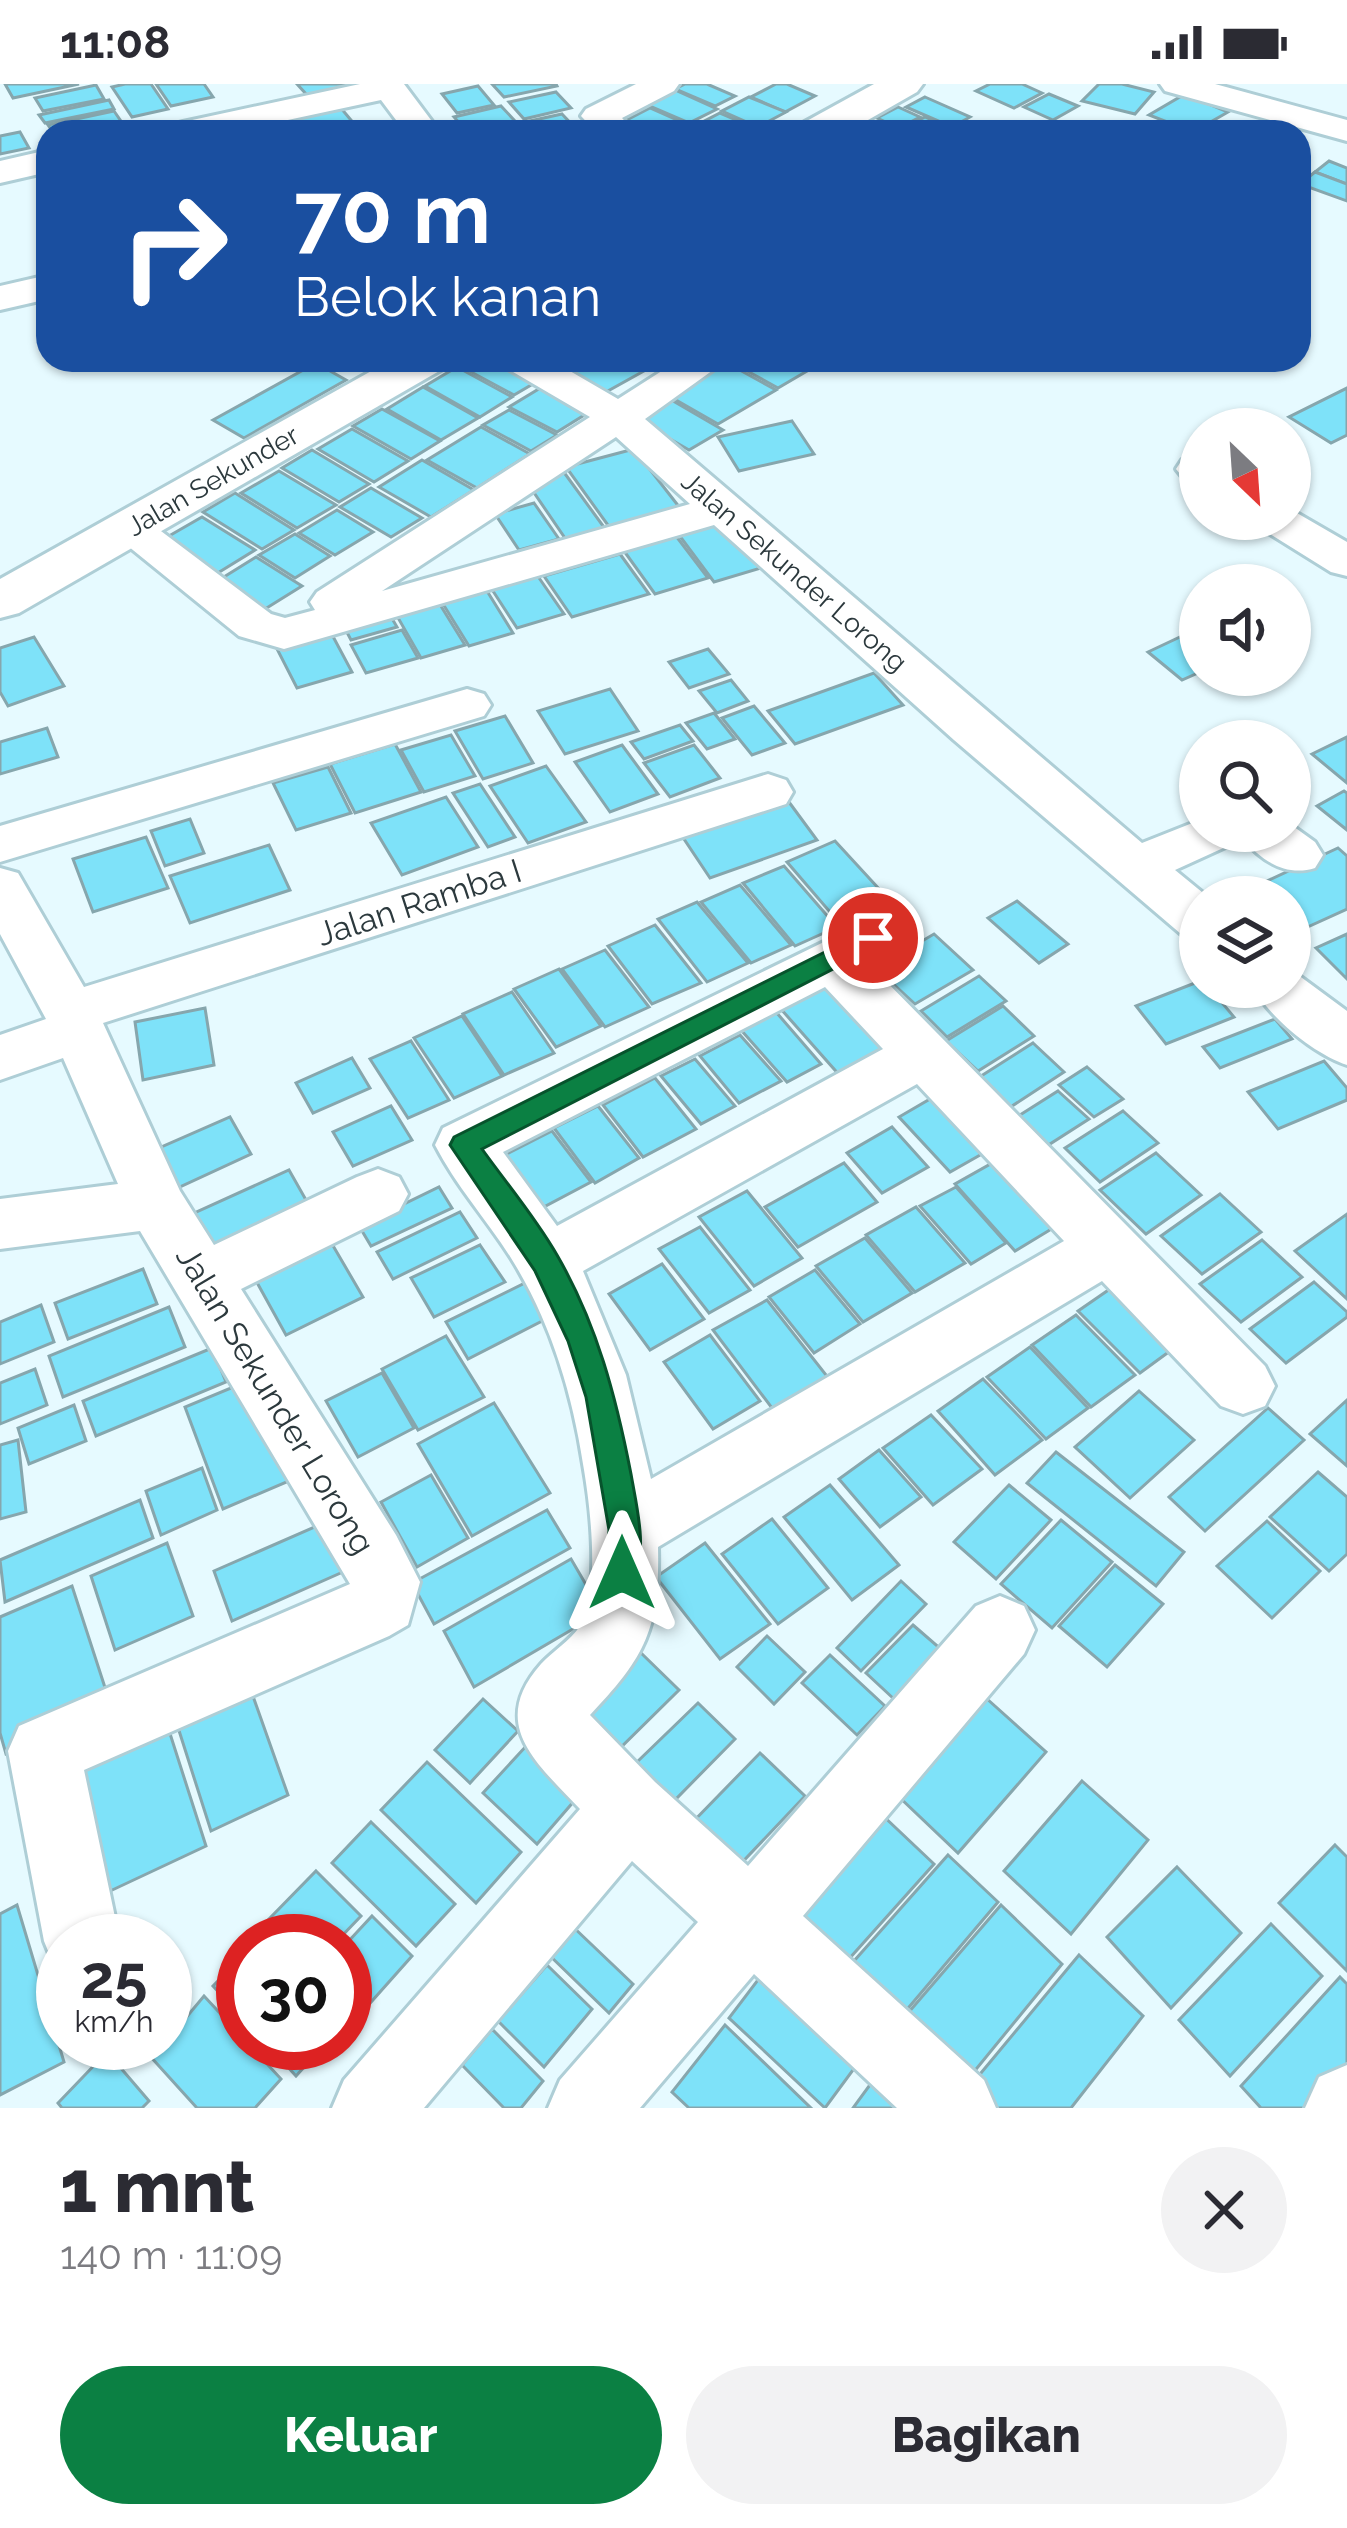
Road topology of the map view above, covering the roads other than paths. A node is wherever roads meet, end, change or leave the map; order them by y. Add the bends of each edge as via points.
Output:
1 (569, 84) edge
2 (662, 84) edge
3 (903, 84) edge
4 (1178, 84) edge
5 (388, 86) edge
6 (237, 120) edge
7 (414, 120) edge
8 (604, 120) edge
9 (613, 120) edge
10 (838, 120) edge
11 (1309, 120) edge
12 (1311, 120) edge
13 (1346, 130) edge
14 (36, 164) edge
15 (0, 172) edge
16 (36, 290) edge
17 (0, 298) edge
18 (404, 372) edge
19 (542, 372) edge
20 (688, 372) edge
21 (617, 416) junction
22 (720, 508) junction
23 (465, 513) junction
24 (129, 530) junction
25 (1311, 540) edge
26 (1347, 562) edge
27 (511, 566) junction
28 (0, 601) edge
29 (287, 634) junction
30 (467, 705) dead end
31 (768, 792) dead end
32 (0, 844) edge
33 (1179, 848) edge
34 (1135, 866) junction
35 (0, 887) edge
36 (1179, 903) edge
37 (1305, 1008) edge
38 (74, 1021) junction
39 (1347, 1043) edge
40 (923, 1054) junction
41 (0, 1058) edge
42 (378, 1194) dead end
43 (156, 1204) junction
44 (0, 1224) edge
45 (1108, 1246) junction
46 (546, 1262) junction
47 (204, 1278) junction
48 (1244, 1386) dead end
49 (625, 1530) junction
50 (1000, 1630) dead end
51 (629, 1808) junction
52 (77, 1914) edge
53 (754, 1918) junction
54 (371, 2108) edge
55 (588, 2108) edge
56 (956, 2108) edge

1 - 8 street
2 - 9 street
3 - 10 street
4 - 11 street
5 - 6 street
5 - 7 street
12 - 13 street
14 - 15 street
16 - 17 street
18 - 24 street, Jalan Sekunder
19 - 21 street, Jalan Sekunder Lorong
20 - 21 street
21 - 22 street, Jalan Sekunder Lorong
21 - 23 street
22 - 27 street
22 - 34 street, Jalan Sekunder Lorong
23 - 27 street
23 - 29 street
24 - 28 street, Jalan Sekunder
24 - 29 street via 254,626
25 - 26 street
27 - 29 street
30 - 32 street
31 - 38 street, Jalan Ramba I
33 - 34 street
34 - 36 street
35 - 38 street, Jalan Sekunder Lorong
37 - 39 street
38 - 41 street, Jalan Ramba I
38 - 43 street, Jalan Sekunder Lorong
40 - 45 street
40 - 46 street
40 - 46 street via 852,948 464,1145
42 - 47 street
43 - 44 street
43 - 47 street, Jalan Sekunder Lorong
45 - 48 street
45 - 49 street
46 - 49 street via 595,1373
47 - 52 street, Jalan Sekunder Lorong via 386,1582 386,1597 44,1751
49 - 51 street via 609,1650 557,1698 550,1723
50 - 53 street
51 - 53 street
51 - 54 street
53 - 55 street
53 - 56 street

